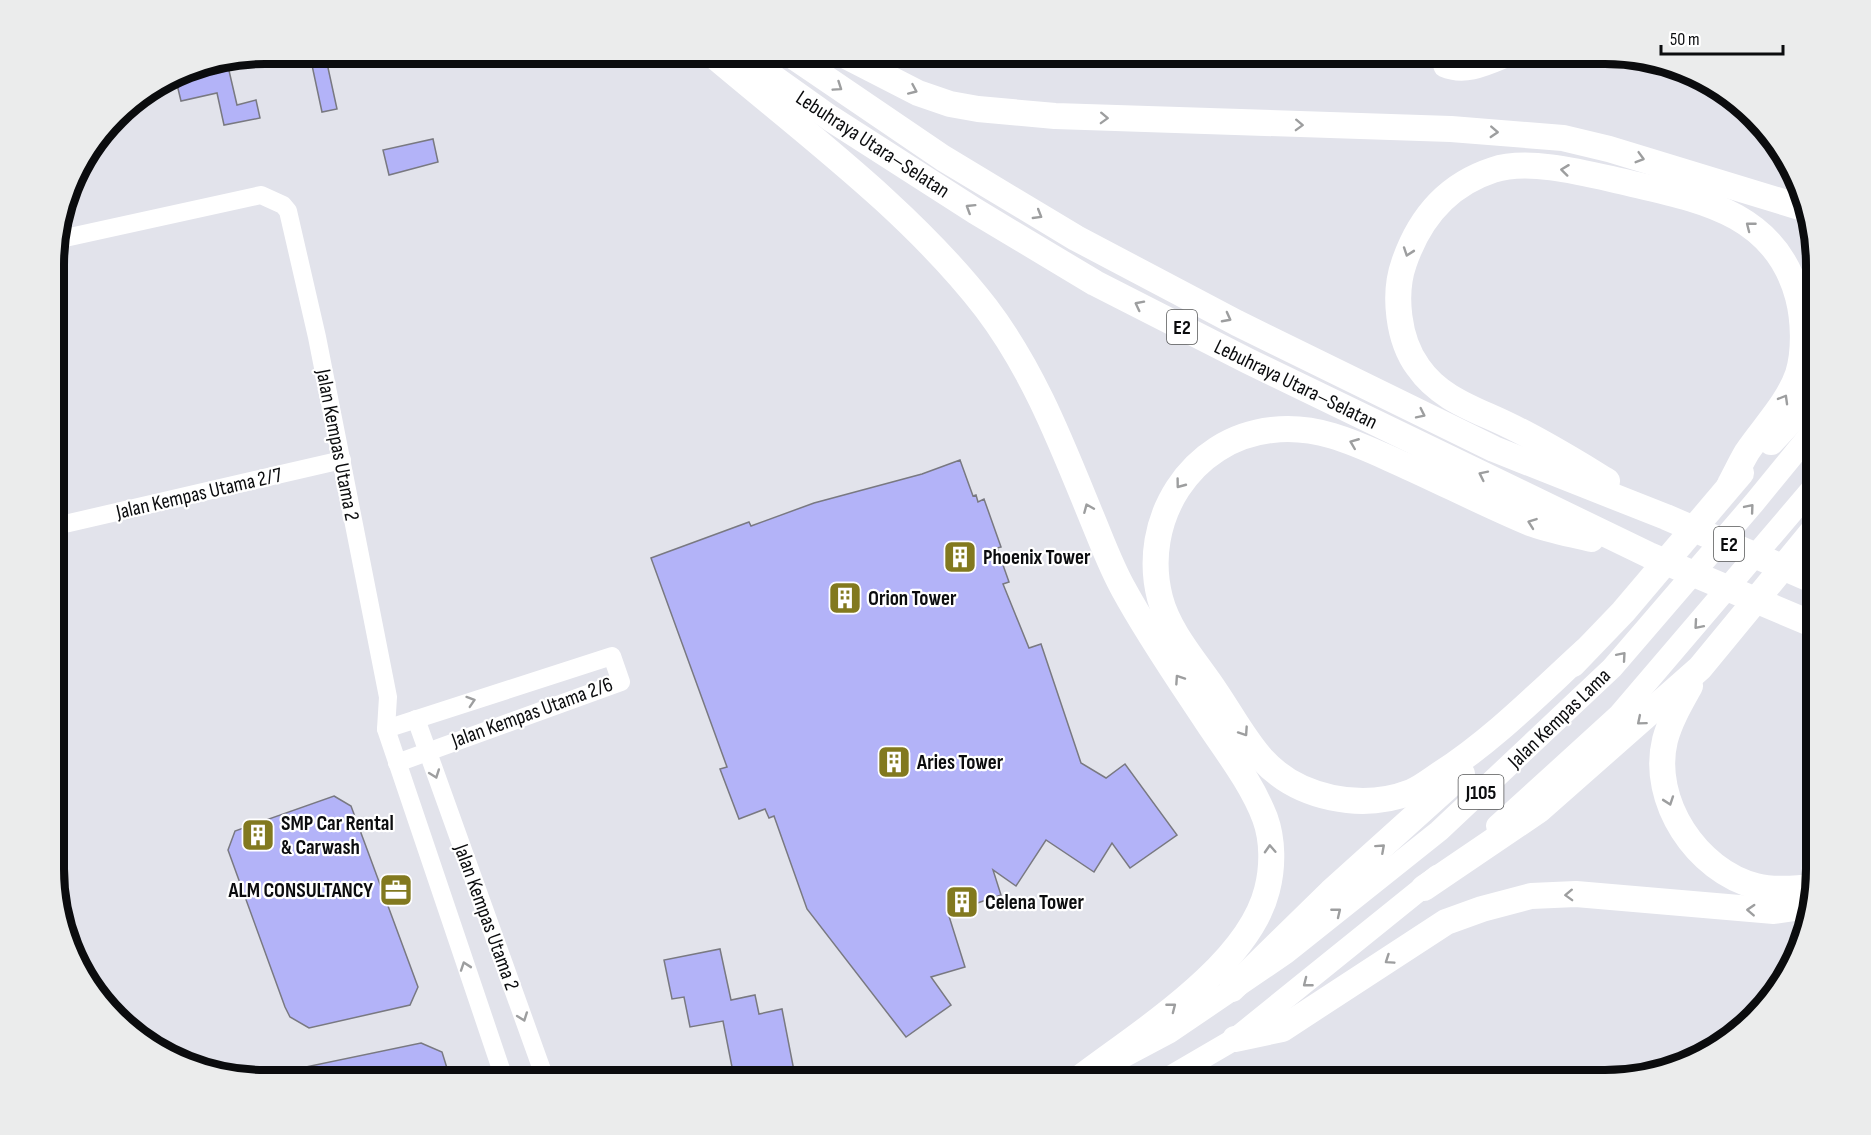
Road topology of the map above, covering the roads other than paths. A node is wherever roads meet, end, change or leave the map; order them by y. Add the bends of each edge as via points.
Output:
1 (1442, 64) edge
2 (1491, 64) edge
3 (724, 65) edge
4 (755, 65) edge
5 (806, 65) edge
6 (863, 65) edge
7 (1797, 206) edge
8 (66, 238) edge
9 (1806, 404) edge
10 (1806, 438) edge
11 (342, 460) junction
12 (1730, 484) junction
13 (1806, 495) edge
14 (1666, 517) junction
15 (64, 524) edge
16 (1806, 538) edge
17 (1649, 555) junction
18 (1806, 578) edge
19 (1806, 622) edge
20 (1586, 651) junction
21 (1700, 668) junction
22 (388, 697) junction
23 (416, 719) junction
24 (386, 729) junction
25 (427, 751) junction
26 (397, 763) junction
27 (1424, 888) junction
28 (1805, 888) edge
29 (1803, 907) edge
30 (1232, 989) junction
31 (1235, 1039) junction
32 (501, 1070) edge
33 (542, 1070) edge
34 (1091, 1070) edge
35 (1098, 1070) edge
36 (1181, 1070) edge

1 - 2 street via 1455,73 1468,73
34 -> 3 highway via 1193,991 1252,928 1268,888 1271,864 1264,817 1244,777 1121,585 1033,381 986,309 932,246
17 -> 4 highway, Lebuhraya Utara–Selatan / E2 via 1095,283 917,174
5 -> 14 highway, Lebuhraya Utara–Selatan / E2 via 943,158 1076,238 1187,297 1494,449
6 -> 7 highway via 918,93 978,110 1451,129 1563,138
8 - 11 street, Jalan Kempas Utama 2 via 261,195 275,200 288,211 292,224
9 - 12 highway
30 -> 10 main road, Jalan Kempas Lama / J105 via 1286,953 1439,831 1566,713 1612,668
11 - 15 street, Jalan Kempas Utama 2/7
11 - 22 street, Jalan Kempas Utama 2
12 -> 14 highway via 1798,374 1802,310 1793,277 1772,245 1746,221 1709,202 1579,171 1539,166 1495,169 1462,184 1433,207 1413,237 1402,269 1398,297 1401,322 1417,367 1437,388 1467,408 1508,424 1565,455
12 - 20 highway
13 -> 27 main road, Jalan Kempas Lama / J105 via 1619,715 1530,799
14 - 18 highway, Lebuhraya Utara–Selatan / E2
16 - 21 highway
17 - 19 highway, Lebuhraya Utara–Selatan / E2
17 -> 20 highway via 1532,524 1335,435 1304,429 1244,435 1223,446 1199,462 1178,484 1162,515 1155,542 1156,573 1160,600 1171,626 1262,759 1291,782 1324,796 1353,801 1412,792 1469,756
30 -> 20 highway via 1331,892 1460,776
21 -> 27 highway via 1539,810
21 -> 28 highway via 1672,718 1664,742 1667,799 1680,827 1702,855 1727,873 1756,886
22 - 23 street
22 - 24 street, Jalan Kempas Utama 2
23 - 24 street, Jalan Kempas Utama 2/6
23 - 25 street, Jalan Kempas Utama 2
23 -> 25 street, Jalan Kempas Utama 2/6 via 612,656 621,682
24 - 26 street, Jalan Kempas Utama 2
25 - 26 street, Jalan Kempas Utama 2/6
25 -> 33 street, Jalan Kempas Utama 2
32 -> 26 street, Jalan Kempas Utama 2
27 -> 31 main road, Jalan Kempas Lama / J105
29 -> 31 highway via 1774,911 1576,894 1531,896 1446,922 1282,1029
30 - 35 main road, Jalan Kempas Lama / J105 via 1170,1032
31 - 36 main road, Jalan Kempas Lama / J105

